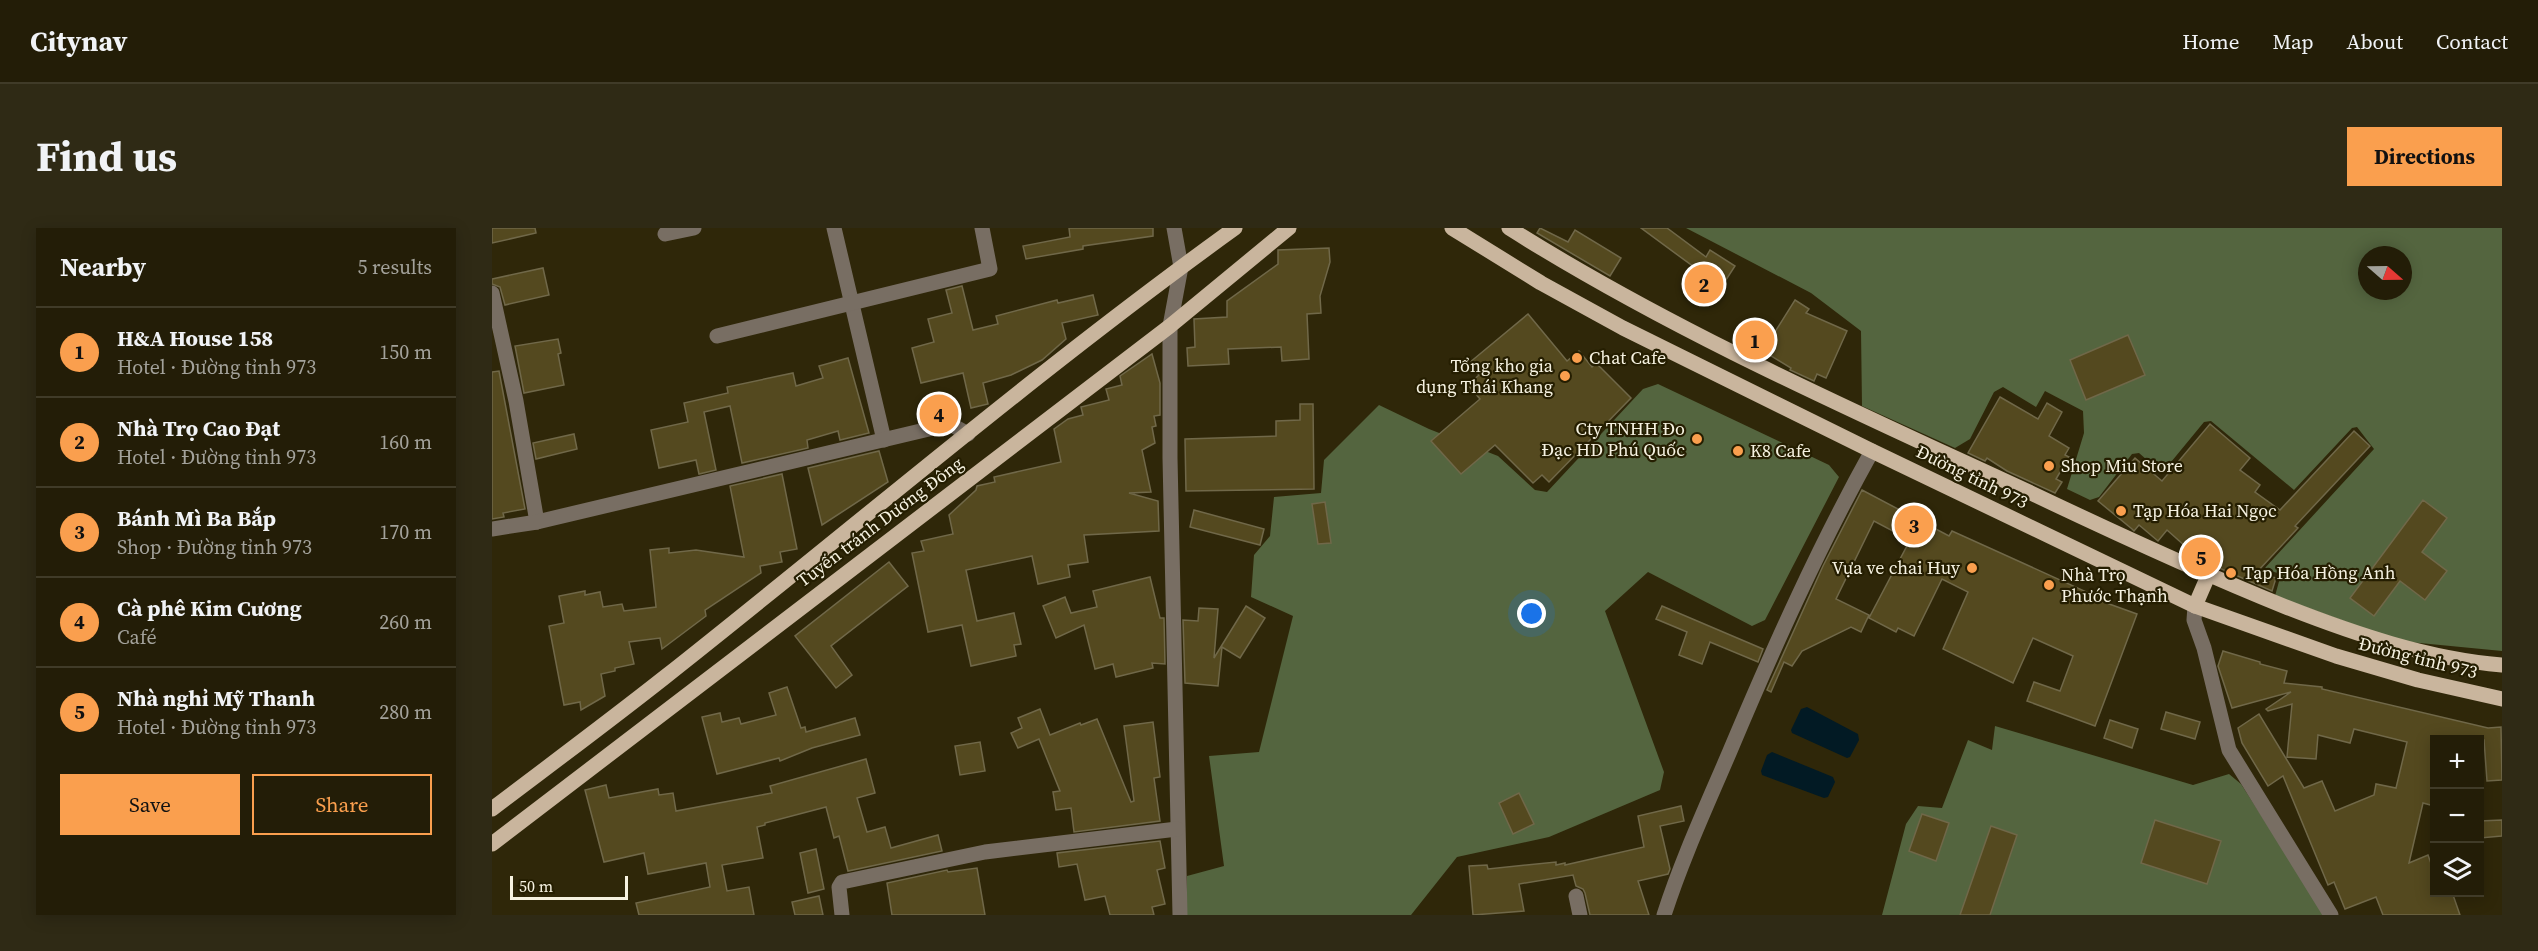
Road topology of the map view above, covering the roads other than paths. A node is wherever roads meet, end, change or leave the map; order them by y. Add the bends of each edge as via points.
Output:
1 (694, 228) edge
2 (834, 228) edge
3 (982, 228) edge
4 (1174, 228) edge
5 (1235, 228) edge
6 (1288, 228) edge
7 (1452, 228) edge
8 (1509, 228) edge
9 (665, 234) dead end
10 (1181, 267) junction
11 (492, 293) edge
12 (852, 302) junction
13 (1170, 326) junction
14 (717, 336) dead end
15 (968, 434) junction
16 (884, 440) junction
17 (1866, 448) junction
18 (537, 522) junction
19 (492, 529) edge
20 (2208, 576) junction
21 (2195, 606) junction
22 (2502, 665) edge
23 (2502, 699) edge
24 (492, 809) edge
25 (1177, 829) junction
26 (492, 844) edge
27 (1576, 896) dead end
28 (842, 915) edge
29 (1180, 915) edge
30 (1580, 915) edge
31 (1664, 915) edge
32 (2331, 915) edge

1 - 9 street
2 - 12 street
3 - 12 street via 990,268
4 - 10 street
5 - 10 main road, Tuyến tránh Dương Đông
6 - 13 main road, Tuyến tránh Dương Đông
7 - 17 main road, Đường tỉnh 973 via 1541,284 1623,328
8 - 20 main road, Đường tỉnh 973 via 1687,330
10 - 13 street
10 - 15 main road, Tuyến tránh Dương Đông
11 - 18 street
12 - 14 street
12 - 16 street
13 - 25 street
13 - 26 main road, Tuyến tránh Dương Đông
15 - 16 street via 950,424
15 - 24 main road, Tuyến tránh Dương Đông via 664,678
16 - 18 street
17 - 21 main road, Đường tỉnh 973
17 - 31 street via 1765,667
18 - 19 street
20 - 21 main road
20 - 22 main road, Đường tỉnh 973 via 2372,638 2415,650
21 - 23 main road, Đường tỉnh 973 via 2336,656
21 - 32 street via 2194,620 2229,750
25 - 28 street via 985,852 842,882
25 - 29 street
27 - 30 street

